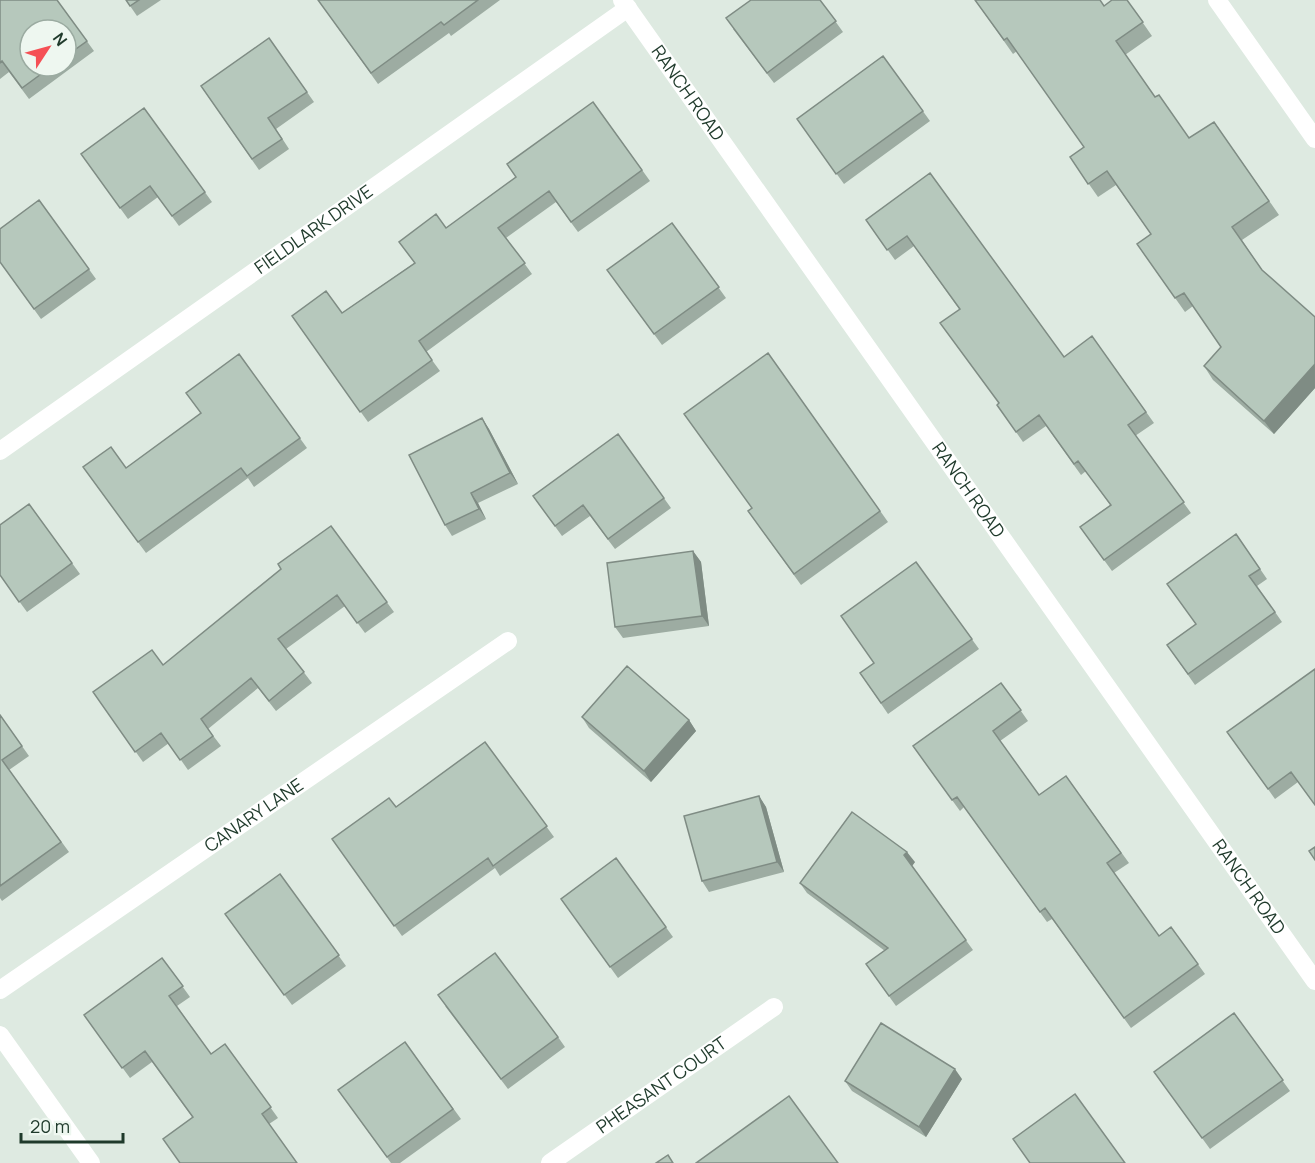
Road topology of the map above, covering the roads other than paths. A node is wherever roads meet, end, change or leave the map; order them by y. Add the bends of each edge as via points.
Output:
1 (1217, 0) edge
2 (625, 4) edge
3 (1315, 139) edge
4 (0, 451) edge
5 (508, 641) dead end
6 (1315, 981) edge
7 (0, 990) edge
8 (774, 1007) dead end
9 (0, 1035) edge
10 (91, 1163) edge
11 (550, 1163) edge

1 - 3 street
2 - 4 street, FIELDLARK DRIVE
2 - 6 street, RANCH ROAD
5 - 7 street, CANARY LANE
8 - 11 street, PHEASANT COURT
9 - 10 street

